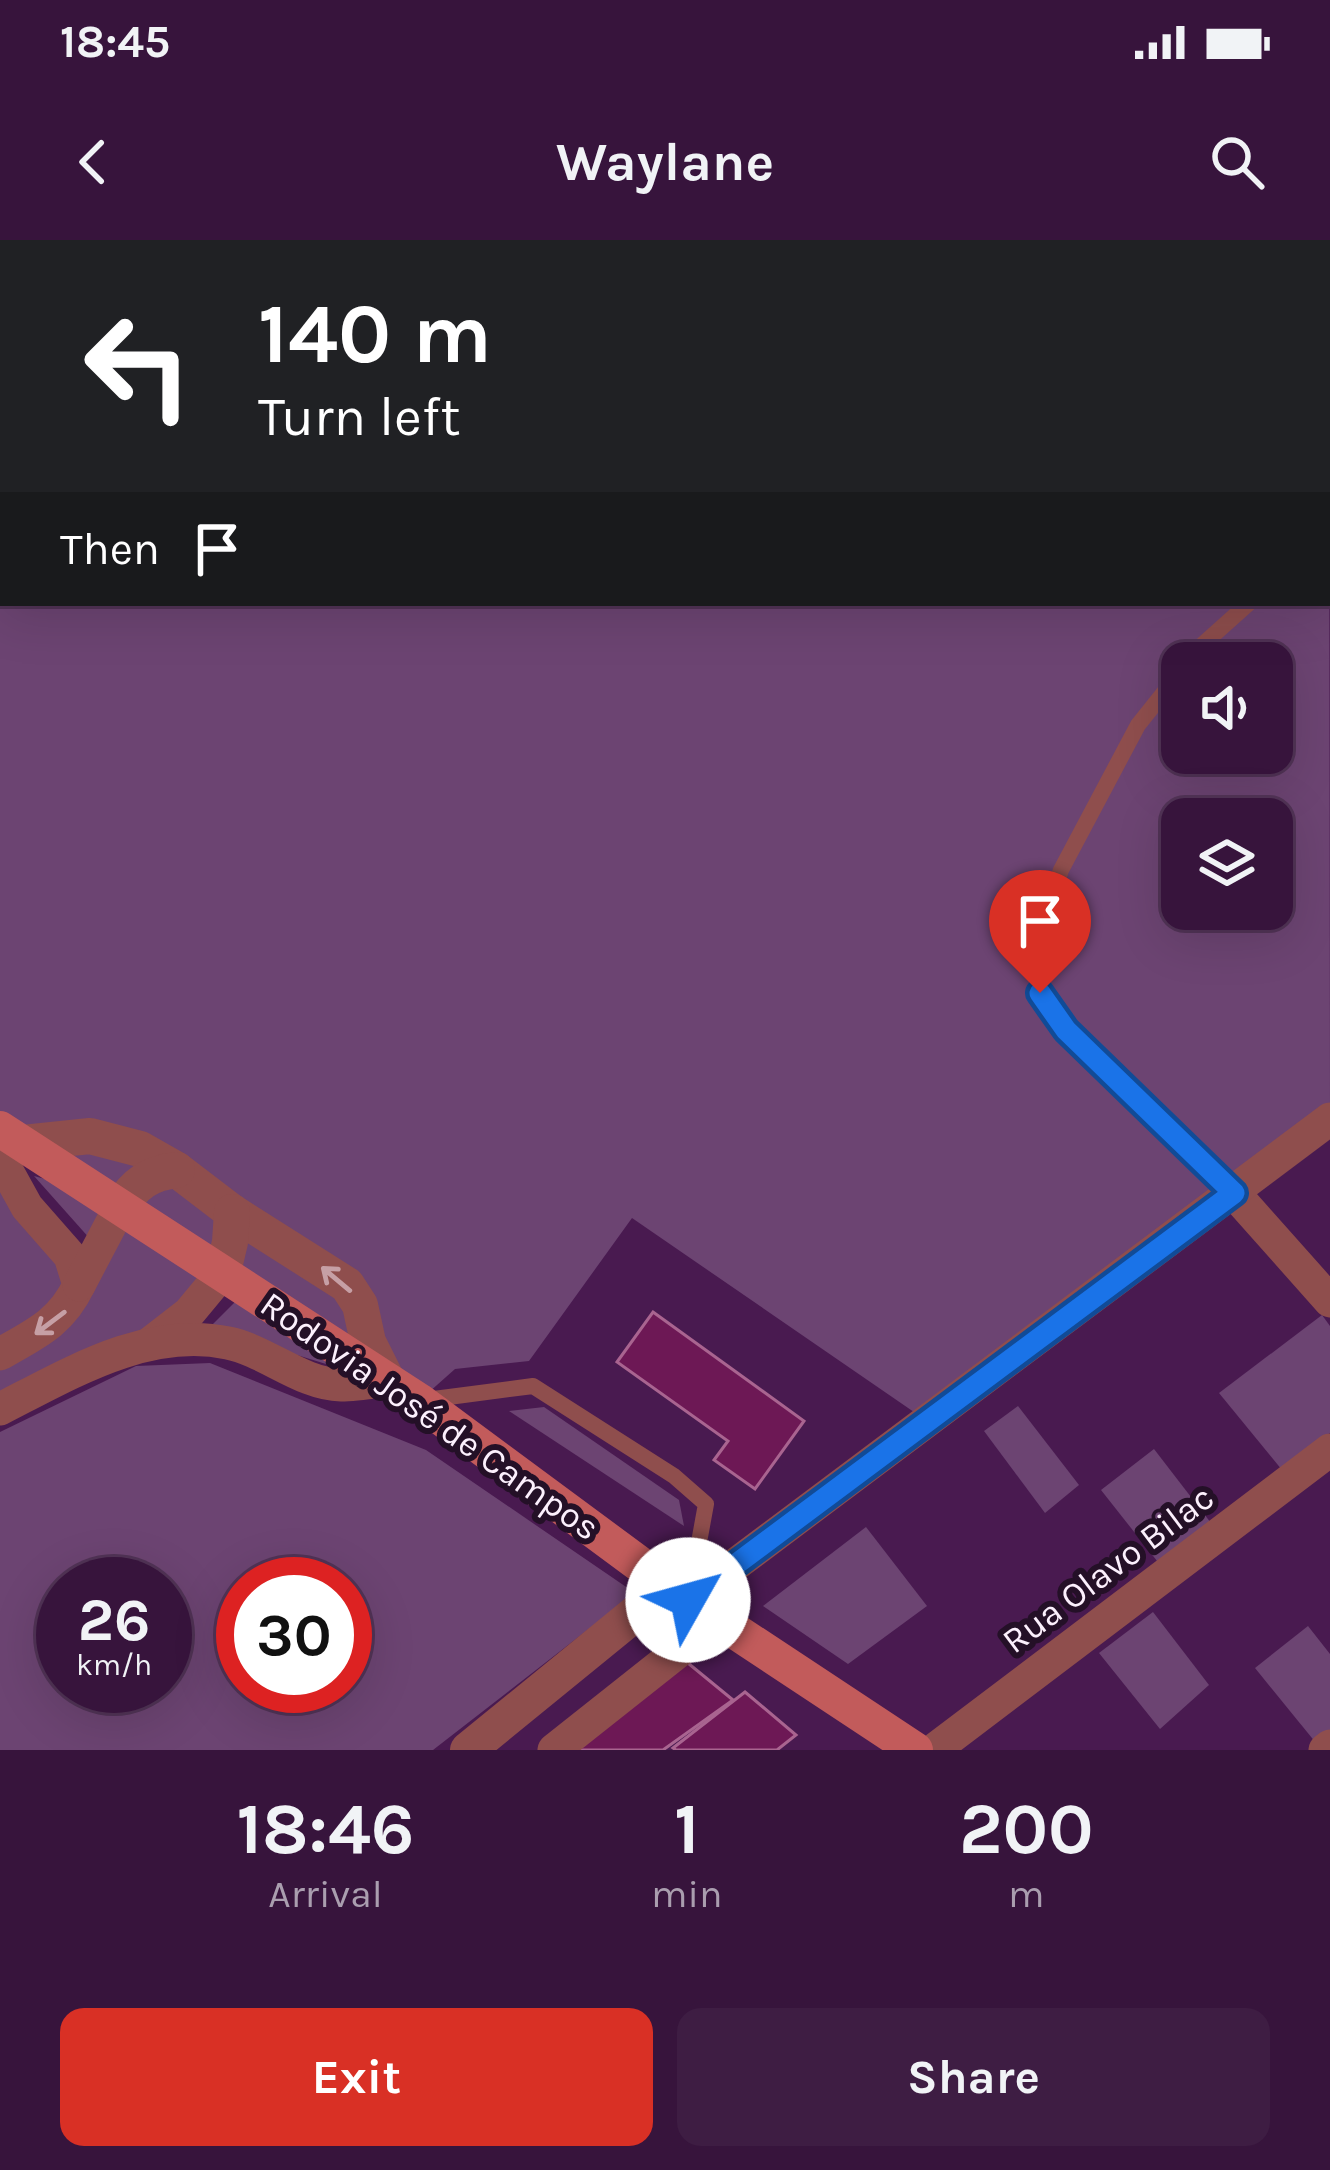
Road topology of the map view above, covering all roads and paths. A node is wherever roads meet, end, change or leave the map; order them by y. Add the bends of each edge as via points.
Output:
1 (1246, 606) edge
2 (1205, 642) edge
3 (1161, 696) edge
4 (1330, 1119) edge
5 (8, 1144) edge
6 (177, 1170) junction
7 (1234, 1193) junction
8 (120, 1207) junction
9 (232, 1212) junction
10 (223, 1272) junction
11 (79, 1286) junction
12 (1330, 1301) edge
13 (147, 1345) junction
14 (0, 1354) edge
15 (388, 1380) junction
16 (419, 1401) junction
17 (0, 1409) edge
18 (1330, 1450) edge
19 (692, 1602) junction
20 (468, 1750) edge
21 (554, 1750) edge
22 (915, 1750) edge
23 (934, 1750) edge

1 - 2 lane
3 - 7 lane via 1061,870 1040,940 1040,993 1066,1030
4 - 7 street
5 - 6 street via 90,1136 140,1149
5 - 8 main road, Rodovia José de Campos
5 - 11 street via 27,1207 70,1256
6 - 8 street via 143,1179
6 - 9 street
7 - 12 street
7 - 19 street
8 - 10 main road, Rodovia José de Campos
8 - 11 street
9 - 10 street
15 -> 9 street via 347,1285
10 - 13 street via 189,1313
10 - 15 main road, Rodovia José de Campos
11 -> 14 street via 68,1309
13 - 15 street via 228,1343 338,1385
13 - 17 street
15 - 16 main road, Rodovia José de Campos
16 - 19 main road, Rodovia José de Campos
16 - 19 lane via 533,1386 674,1476 706,1504
18 - 23 street, Rua Olavo Bilac
19 - 20 street
19 - 21 street
19 - 22 main road, Rodovia José de Campos

